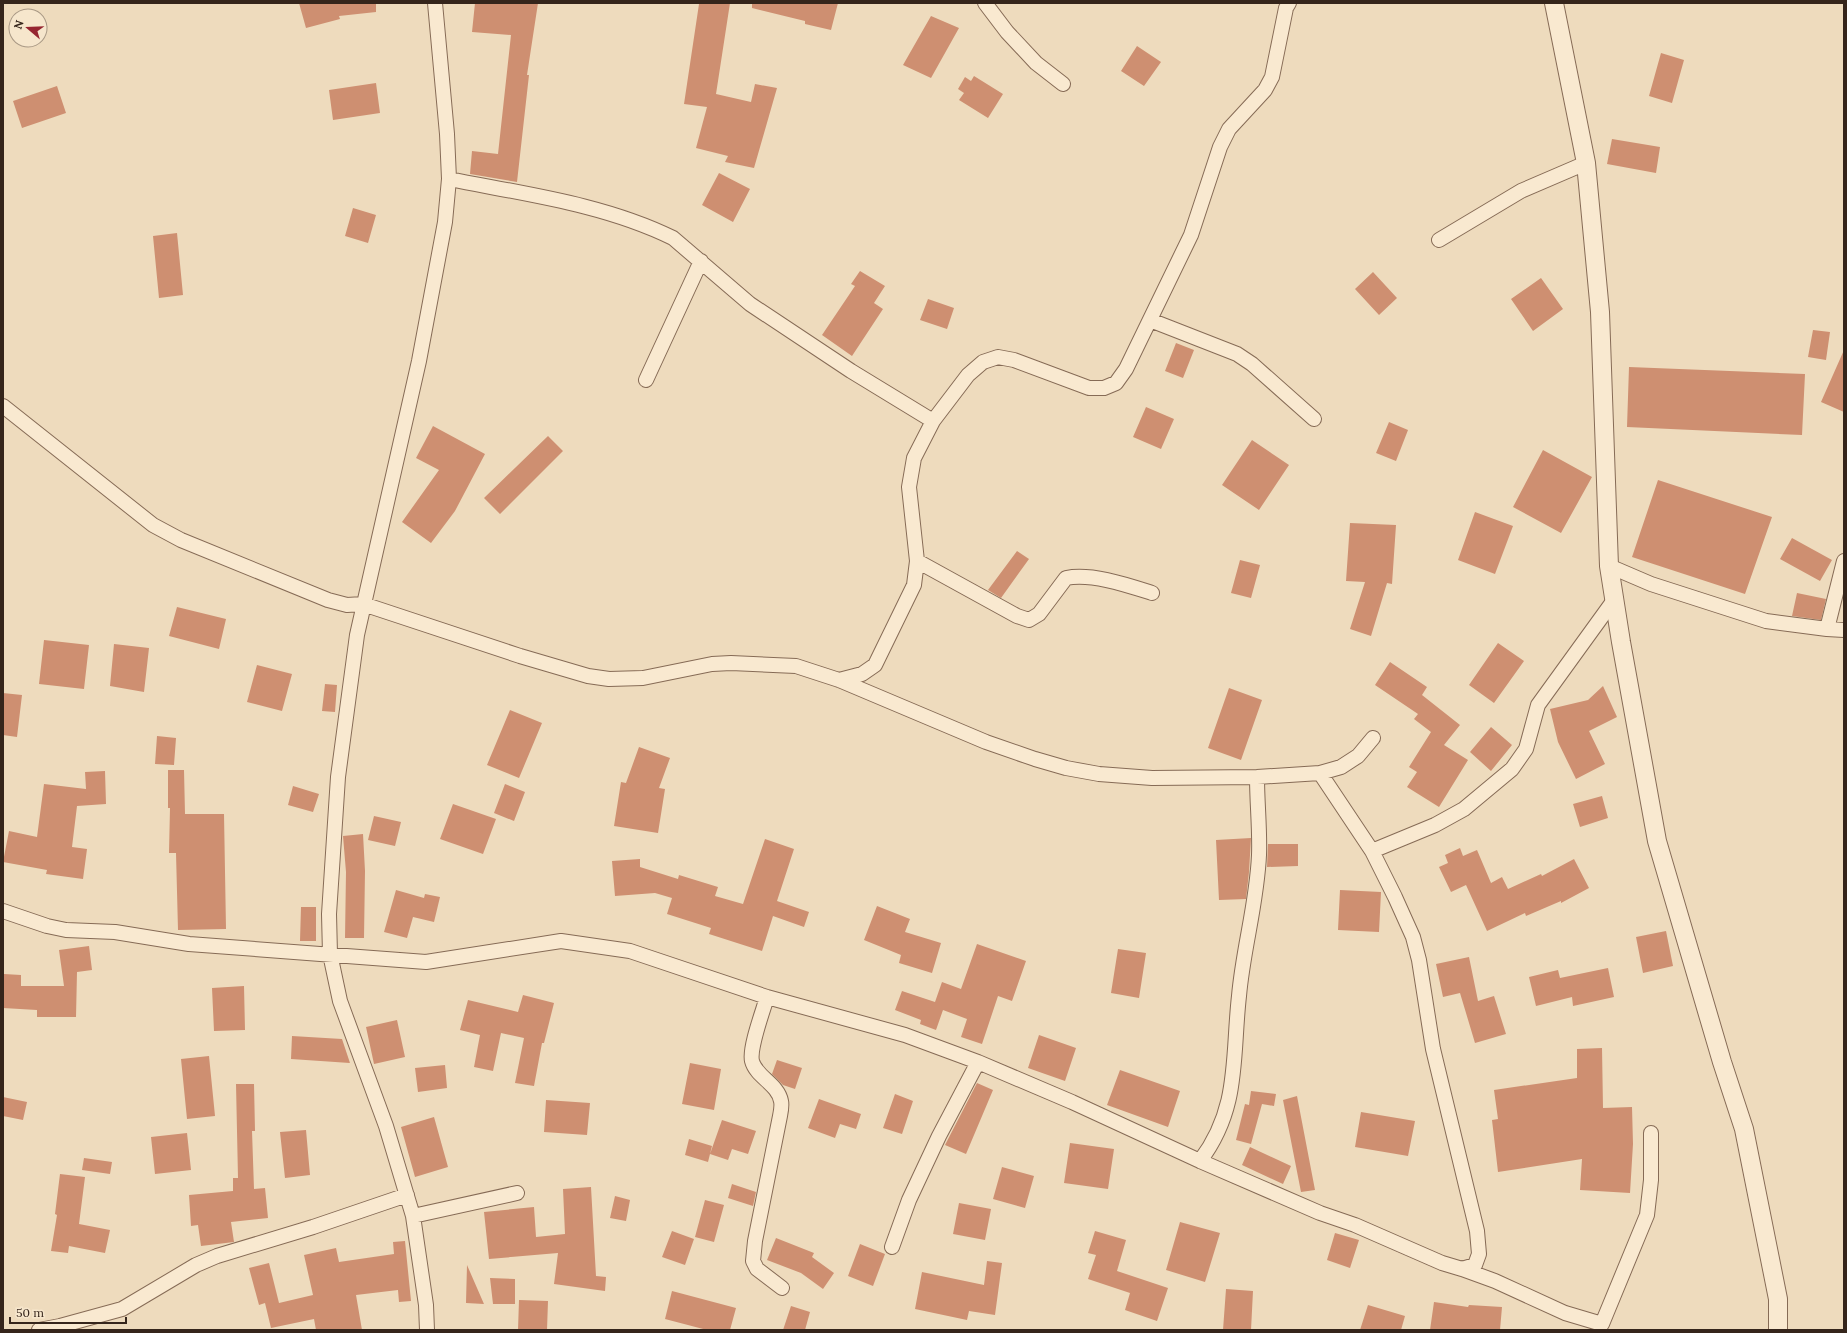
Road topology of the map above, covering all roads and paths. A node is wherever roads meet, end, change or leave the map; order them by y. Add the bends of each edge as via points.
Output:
1 (435, 3) edge
2 (985, 3) edge
3 (1554, 3) edge
4 (1286, 4) edge
5 (1063, 84) dead end
6 (1586, 163) junction
7 (449, 179) junction
8 (1439, 240) dead end
9 (701, 261) junction
10 (1150, 320) junction
11 (646, 380) dead end
12 (3, 406) edge
13 (1314, 419) dead end
14 (933, 422) junction
15 (1844, 560) edge
16 (917, 561) junction
17 (1609, 566) junction
18 (1152, 592) dead end
19 (1614, 600) junction
20 (363, 604) junction
21 (1827, 629) junction
22 (1844, 630) edge
23 (840, 680) junction
24 (1373, 738) dead end
25 (1320, 773) junction
26 (1257, 777) junction
27 (1372, 851) junction
28 (3, 911) edge
29 (330, 954) junction
30 (767, 997) junction
31 (978, 1062) junction
32 (1651, 1133) dead end
33 (1200, 1161) junction
34 (517, 1193) dead end
35 (407, 1195) junction
36 (413, 1216) junction
37 (892, 1247) dead end
38 (1462, 1270) junction
39 (782, 1288) dead end
40 (39, 1330) edge
41 (427, 1330) edge
42 (1778, 1330) edge

1 - 7 street
2 - 5 street via 1007,32 1036,63
3 - 6 street
4 - 10 street via 1272,77 1265,90 1229,129 1191,234
6 - 8 street via 1520,191
6 - 17 street via 1600,312
7 - 9 street via 561,201 617,216 673,238
7 - 20 street via 445,222 419,361
9 - 11 street
9 - 14 street via 750,304
10 - 13 street via 1237,354 1252,364
10 - 14 street via 1126,369 1116,383 1104,388 1089,388 1014,360 998,357 983,362 968,375
12 - 20 street via 160,529 328,600 347,605
14 - 16 street via 914,458 909,487
15 - 21 street
16 - 18 street via 1017,616 1029,620 1039,614 1066,578 1076,576
16 - 23 street via 914,585 875,665 862,674
17 - 19 street
17 - 21 street via 1651,584 1766,621
19 - 27 street via 1538,705 1526,749 1512,769 1464,809 1435,825
19 - 42 street via 1657,841 1744,1129 1778,1299
20 - 23 street via 588,676 608,679 642,678 731,663 796,666
20 - 29 street via 338,776 329,914
21 - 22 street
23 - 26 street via 986,742 1066,768 1099,774 1152,778
24 - 25 street via 1358,756 1341,767
25 - 26 street
25 - 27 street
26 - 33 street via 1259,856 1238,997 1229,1101 1221,1127
27 - 38 street via 1413,937 1419,960 1433,1049 1477,1231 1477,1260 1475,1265
28 - 29 street via 66,930 115,932 189,944
29 - 30 street via 426,962 561,941 630,951
29 - 35 street via 340,1001 386,1126
30 - 31 street via 905,1035
30 - 39 street via 752,1050 752,1061 778,1092 782,1101 753,1260 757,1269
31 - 33 street
31 - 37 street via 909,1200
32 - 38 street via 1651,1180 1647,1215 1602,1324 1565,1313 1495,1281
33 - 38 street
34 - 36 street
35 - 36 street
35 - 40 street via 218,1256 196,1265 122,1309
36 - 41 street via 426,1305

